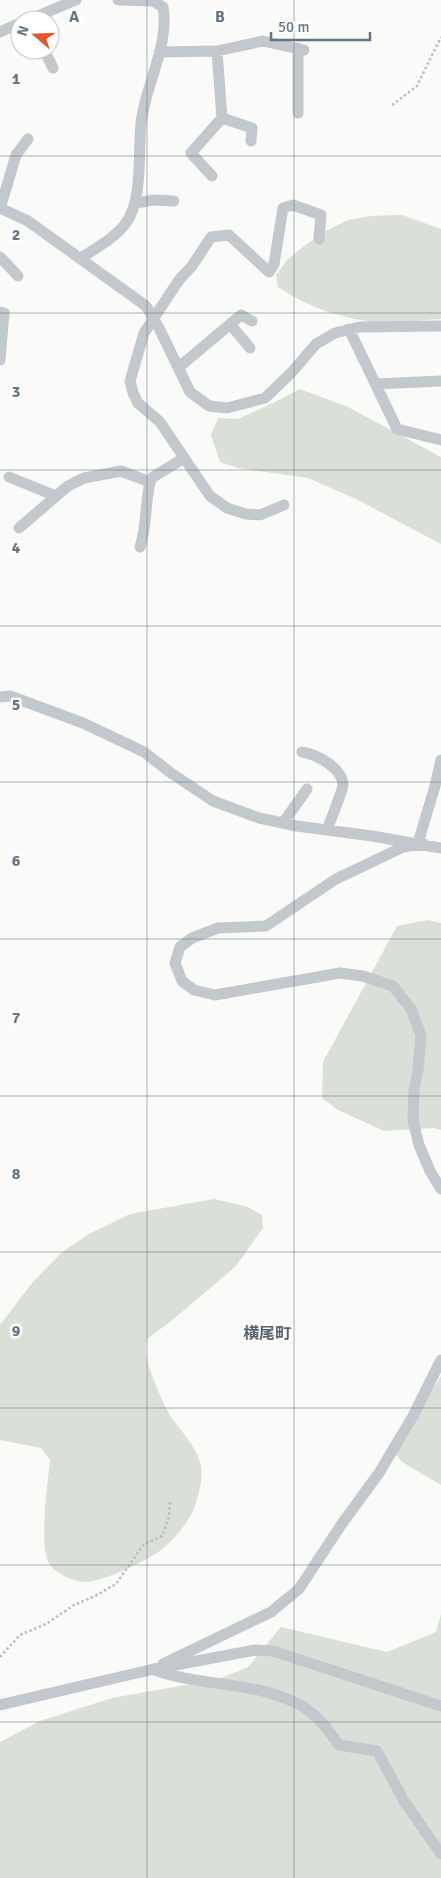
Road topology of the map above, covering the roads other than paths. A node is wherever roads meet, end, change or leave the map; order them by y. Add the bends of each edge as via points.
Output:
1 (76, 0) edge
2 (118, 0) edge
3 (52, 10) edge
4 (217, 51) junction
5 (159, 52) junction
6 (49, 60) edge
7 (53, 68) dead end
8 (298, 113) dead end
9 (222, 118) junction
10 (28, 139) dead end
11 (250, 141) dead end
12 (212, 176) dead end
13 (174, 201) dead end
14 (136, 203) junction
15 (0, 208) edge
16 (319, 239) dead end
17 (0, 257) edge
18 (81, 258) junction
19 (18, 276) dead end
20 (0, 312) edge
21 (154, 320) junction
22 (252, 321) dead end
23 (230, 324) junction
24 (441, 326) edge
25 (349, 329) junction
26 (250, 348) dead end
27 (0, 360) edge
28 (178, 368) junction
29 (441, 381) edge
30 (376, 384) junction
31 (441, 440) edge
32 (184, 458) junction
33 (9, 477) dead end
34 (150, 482) junction
35 (56, 496) junction
36 (284, 505) dead end
37 (19, 528) dead end
38 (140, 547) dead end
39 (0, 697) edge
40 (302, 752) dead end
41 (441, 760) edge
42 (307, 789) dead end
43 (283, 824) junction
44 (327, 830) junction
45 (421, 843) junction
46 (441, 848) edge
47 (441, 1189) edge
48 (441, 1360) edge
49 (154, 1669) junction
50 (425, 1702) junction
51 (0, 1706) edge
52 (441, 1706) edge
53 (441, 1716) edge
54 (441, 1854) edge

1 - 3 street
2 - 5 street via 153,1 163,7 165,18
4 - 5 street
4 - 8 street via 263,41 301,49
4 - 9 street
5 - 14 street via 141,120
6 - 7 street
9 - 11 street via 252,128
9 - 12 street via 190,153
10 - 15 street via 16,155
13 - 14 street
14 - 18 street via 126,223 107,241
15 - 18 street via 28,221
16 - 21 street via 321,215 293,205 283,208 274,264 269,272 229,235 211,238
17 - 19 street
18 - 21 street via 146,306
20 - 27 street via 4,313
21 - 28 street
21 - 32 street via 144,334 130,381 138,403 160,422
22 - 23 street via 241,315
23 - 26 street
23 - 28 street
24 - 25 street
25 - 28 street via 316,344 266,398 236,407 209,406 190,392
25 - 30 street
29 - 30 street
30 - 31 street via 397,429
32 - 34 street
32 - 36 street via 210,496 227,508 260,515
33 - 35 street
34 - 35 street via 121,471 84,478
34 - 38 street
35 - 37 street
39 - 43 street via 10,696 83,723 144,752 213,801
40 - 44 street via 328,763 339,773 343,784
41 - 45 street
42 - 43 street
43 - 44 street
44 - 45 street
45 - 46 street
45 - 47 street via 403,847 336,879 266,926 218,928 192,938 180,947 175,963 182,981 194,990 215,995 340,973 363,976 393,986 411,1009 421,1035 413,1121 419,1145
48 - 49 street via 379,1473 299,1589 271,1612
49 - 50 street via 255,1650 274,1650
49 - 51 street
49 - 54 street via 175,1677 271,1693 308,1710 322,1722 339,1745 377,1751 404,1801
50 - 52 street
50 - 53 street

